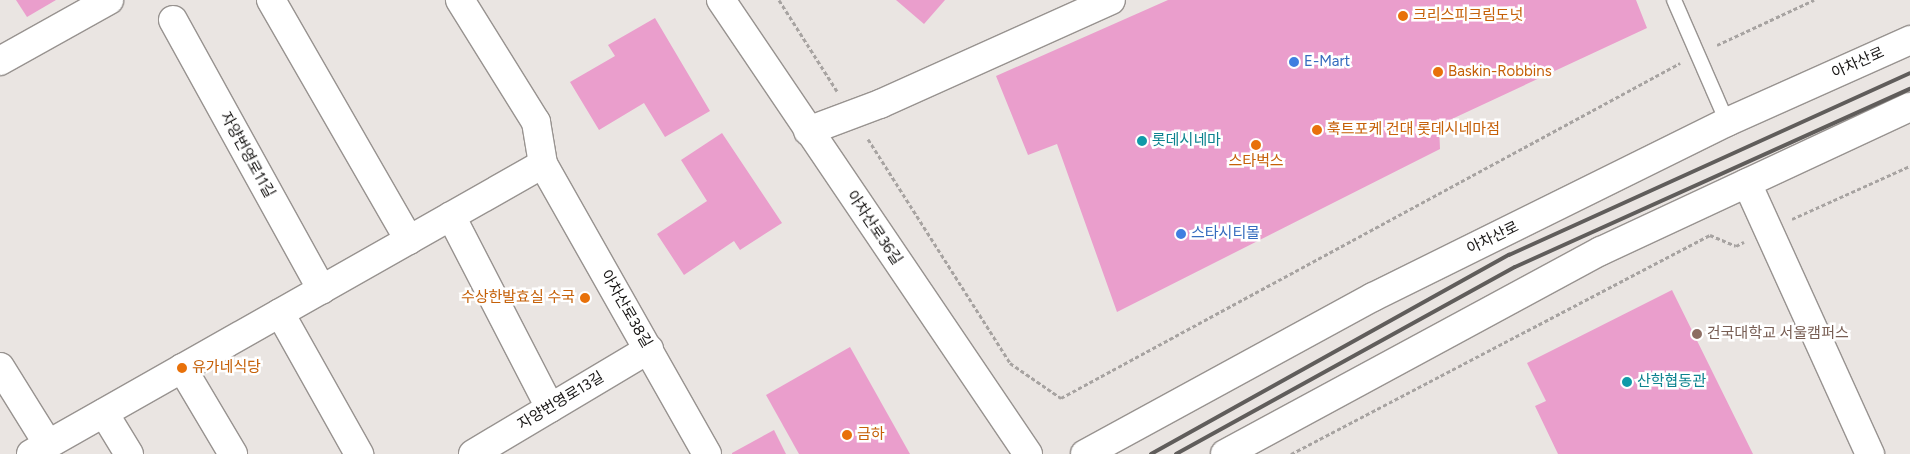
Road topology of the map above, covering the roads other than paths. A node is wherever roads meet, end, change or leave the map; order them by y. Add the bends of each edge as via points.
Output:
1 (109, 0) edge
2 (271, 0) edge
3 (460, 0) edge
4 (721, 0) edge
5 (1111, 0) edge
6 (1674, 0) edge
7 (173, 20) dead end
8 (1910, 40) edge
9 (0, 61) edge
10 (1910, 107) edge
11 (1727, 122) junction
12 (808, 131) junction
13 (543, 164) junction
14 (1747, 183) junction
15 (451, 216) junction
16 (408, 240) junction
17 (322, 290) junction
18 (280, 313) junction
19 (649, 348) junction
20 (0, 367) edge
21 (182, 368) junction
22 (550, 408) junction
23 (104, 412) junction
24 (39, 449) edge
25 (129, 454) edge
26 (233, 454) edge
27 (359, 454) edge
28 (473, 454) edge
29 (707, 454) edge
30 (1028, 454) edge
31 (1086, 454) edge
32 (1225, 454) edge
33 (1870, 454) edge

1 - 9 street
2 - 16 street
3 - 13 street via 536,122
4 - 12 street, 아차산로36길
5 - 12 street
6 - 11 lane
7 - 17 street, 자양번영로11길
8 - 11 street, 아차산로
10 - 14 street
11 - 31 street, 아차산로 via 1373,297
12 - 30 street, 아차산로36길
13 - 15 street
13 - 19 street, 아차산로38길
14 - 32 street via 1480,314
14 - 33 street
15 - 16 street
15 - 22 street
16 - 17 street
17 - 18 street
18 - 21 street
18 - 27 street
19 - 22 street, 자양번영로13길
19 - 29 street, 아차산로38길
20 - 24 street
21 - 23 street
21 - 26 street
22 - 28 street, 자양번영로13길
23 - 24 street
23 - 25 street

